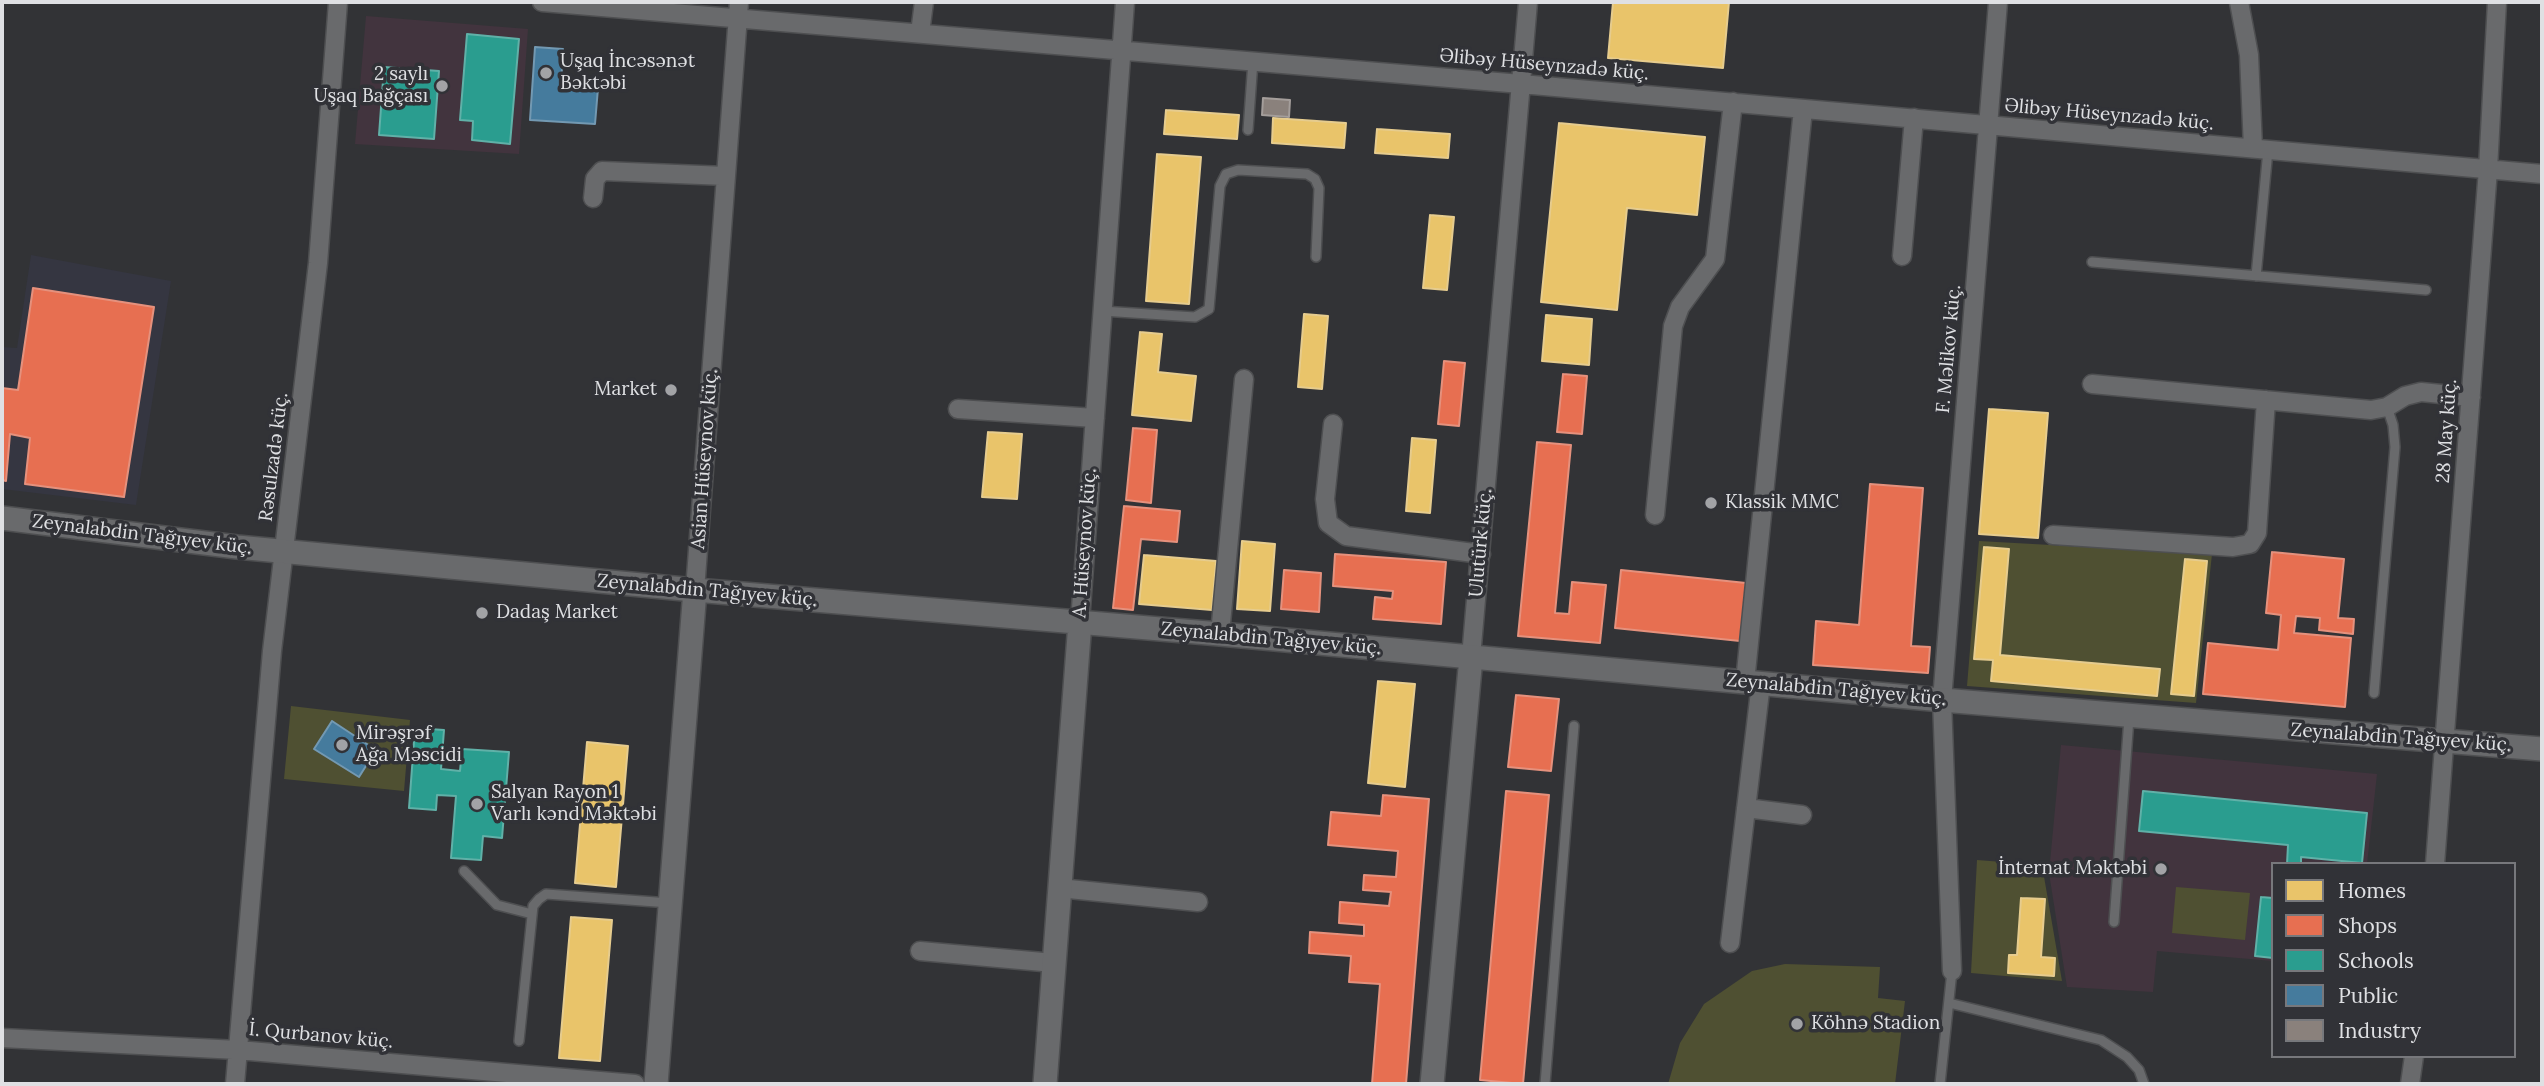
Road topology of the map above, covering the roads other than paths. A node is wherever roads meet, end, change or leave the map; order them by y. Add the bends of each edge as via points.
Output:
1 (338, 2) edge
2 (542, 2) edge
3 (924, 2) edge
4 (1125, 2) edge
5 (1528, 2) edge
6 (1998, 2) edge
7 (2239, 2) edge
8 (2497, 2) edge
9 (738, 10) edge
10 (920, 33) junction
11 (1121, 50) junction
12 (1253, 61) junction
13 (1521, 84) junction
14 (1733, 102) junction
15 (1802, 108) junction
16 (1914, 118) junction
17 (1989, 125) junction
18 (1248, 130) dead end
19 (2260, 149) junction
20 (2488, 169) junction
21 (2542, 174) edge
22 (726, 176) junction
23 (593, 198) dead end
24 (1902, 256) dead end
25 (1315, 257) dead end
26 (2092, 262) dead end
27 (2256, 276) junction
28 (2426, 290) dead end
29 (1102, 311) junction
30 (1244, 379) dead end
31 (2092, 384) dead end
32 (2471, 397) junction
33 (2266, 400) junction
34 (2387, 407) junction
35 (958, 409) dead end
36 (1095, 418) junction
37 (1332, 424) dead end
38 (1655, 515) dead end
39 (2, 518) edge
40 (2053, 535) dead end
41 (284, 551) junction
42 (1481, 554) junction
43 (695, 590) junction
44 (1080, 622) junction
45 (1220, 634) junction
46 (1471, 657) junction
47 (1753, 682) junction
48 (2374, 693) dead end
49 (1942, 700) junction
50 (2129, 716) junction
51 (1574, 726) dead end
52 (2445, 742) junction
53 (2542, 749) edge
54 (1746, 808) junction
55 (1802, 815) dead end
56 (2435, 862) edge
57 (464, 870) dead end
58 (1059, 888) junction
59 (1198, 902) dead end
60 (672, 903) junction
61 (532, 914) junction
62 (2114, 922) dead end
63 (1730, 943) dead end
64 (920, 951) dead end
65 (1054, 963) junction
66 (1952, 971) joint
67 (1949, 1003) junction
68 (2, 1038) edge
69 (519, 1041) dead end
70 (238, 1050) junction
71 (2414, 1058) edge
72 (235, 1084) edge
73 (635, 1084) edge
74 (656, 1084) edge
75 (1045, 1084) edge
76 (1432, 1084) edge
77 (1545, 1084) edge
78 (1940, 1084) edge
79 (2144, 1084) edge
80 (2410, 1084) edge

1 - 41 street, Rəsulzadə küç. via 318,263
2 - 9 street, Əlibəy Hüseynzadə küç.
3 - 10 street
4 - 11 street, A. Hüseynov küç.
5 - 13 street, Ulutürk küç.
6 - 17 street, F. Məlikov küç.
7 - 19 street
8 - 20 street, 28 May küç.
9 - 10 street, Əlibəy Hüseynzadə küç.
9 - 22 street, Asian Hüseynov küç.
10 - 11 street, Əlibəy Hüseynzadə küç.
11 - 12 street, Əlibəy Hüseynzadə küç.
11 - 29 street, A. Hüseynov küç.
12 - 13 street, Əlibəy Hüseynzadə küç.
12 - 18 lane
13 - 14 street, Əlibəy Hüseynzadə küç.
13 - 42 street, Ulutürk küç.
14 - 15 street, Əlibəy Hüseynzadə küç.
14 - 38 street via 1715,258 1680,307 1673,326
15 - 16 street, Əlibəy Hüseynzadə küç.
15 - 47 street
16 - 17 street, Əlibəy Hüseynzadə küç.
16 - 24 street
17 - 19 street, Əlibəy Hüseynzadə küç.
17 - 49 street, F. Məlikov küç.
19 - 20 street, Əlibəy Hüseynzadə küç.
19 - 27 lane
20 - 21 street, Əlibəy Hüseynzadə küç.
20 - 32 street, 28 May küç.
22 - 23 street via 602,171 595,179
22 - 43 street, Asian Hüseynov küç.
25 - 29 lane via 1319,188 1315,179 1307,174 1238,170 1226,174 1220,186 1209,309 1195,317
26 - 27 lane
27 - 28 lane
29 - 36 street, A. Hüseynov küç.
30 - 45 street
31 - 33 street
32 - 34 street via 2421,392
32 - 52 street, 28 May küç.
33 - 34 street via 2371,410
33 - 40 street via 2257,533 2250,544 2233,547
34 - 48 lane via 2395,447
35 - 36 street
36 - 44 street, A. Hüseynov küç.
37 - 42 street via 1325,499 1328,523 1346,536
39 - 41 street, Zeynalabdin Tağıyev küç.
41 - 43 street, Zeynalabdin Tağıyev küç.
41 - 70 street, Rəsulzadə küç.
42 - 46 street, Ulutürk küç.
43 - 44 street, Zeynalabdin Tağıyev küç.
43 - 60 street, Asian Hüseynov küç.
44 - 45 street, Zeynalabdin Tağıyev küç.
44 - 58 street, A. Hüseynov küç.
45 - 46 street, Zeynalabdin Tağıyev küç.
46 - 47 street, Zeynalabdin Tağıyev küç.
46 - 76 street, Ulutürk küç.
47 - 49 street, Zeynalabdin Tağıyev küç.
47 - 54 street
49 - 50 street, Zeynalabdin Tağıyev küç.
49 - 66 street, F. Məlikov küç.
50 - 52 street, Zeynalabdin Tağıyev küç.
50 - 62 lane
51 - 77 lane
52 - 53 street, Zeynalabdin Tağıyev küç.
52 - 56 street, 28 May küç.
54 - 55 street
54 - 63 street
57 - 61 lane via 497,905
58 - 59 street
58 - 65 street, A. Hüseynov küç.
60 - 61 lane via 545,894 533,906
60 - 74 street, Asian Hüseynov küç.
61 - 69 lane
64 - 65 street
65 - 75 street, A. Hüseynov küç.
66 - 67 lane
67 - 78 lane
67 - 79 lane via 2101,1040 2127,1057
68 - 70 street, İ. Qurbanov küç.
70 - 72 street, Rəsulzadə küç.
70 - 73 street, İ. Qurbanov küç.
71 - 80 street

